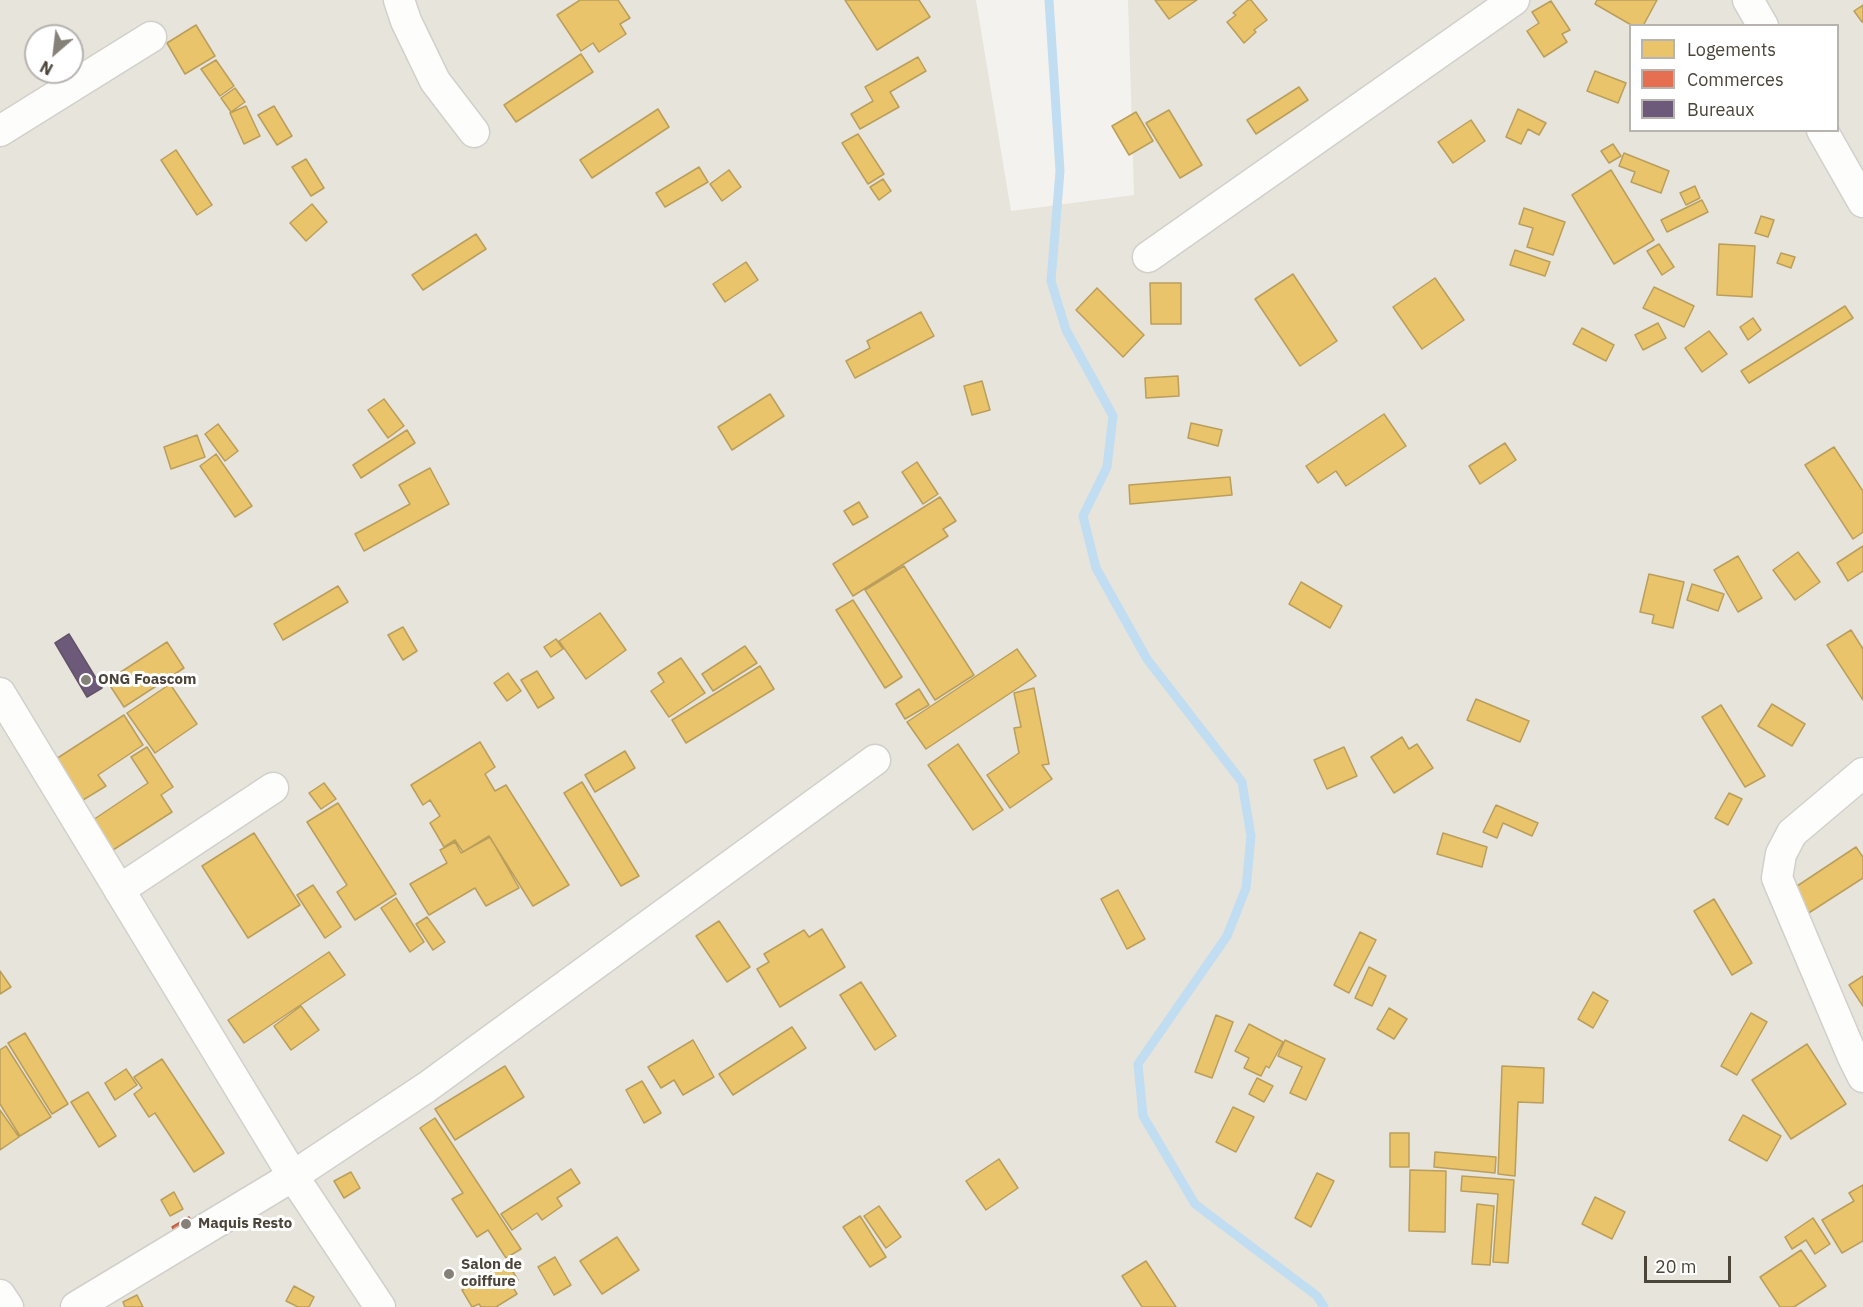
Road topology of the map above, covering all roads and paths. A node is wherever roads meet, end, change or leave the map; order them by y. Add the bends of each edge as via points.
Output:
1 (399, 0) edge
2 (1514, 0) edge
3 (1748, 0) edge
4 (1762, 24) edge
5 (151, 37) dead end
6 (0, 131) edge
7 (474, 132) dead end
8 (1823, 132) edge
9 (1863, 202) edge
10 (1149, 257) dead end
11 (0, 693) edge
12 (875, 760) dead end
13 (1863, 773) edge
14 (273, 788) dead end
15 (119, 890) junction
16 (1863, 1077) edge
17 (293, 1176) junction
18 (0, 1295) edge
19 (8, 1307) edge
20 (76, 1307) edge
21 (380, 1307) edge

1 - 7 street via 435,81
2 - 10 street
3 - 4 street
5 - 6 street
8 - 9 street
11 - 15 street
12 - 17 street via 427,1087
13 - 16 street via 1792,833 1781,854 1777,878
14 - 15 street
15 - 17 street
17 - 20 street
17 - 21 street
18 - 19 street

